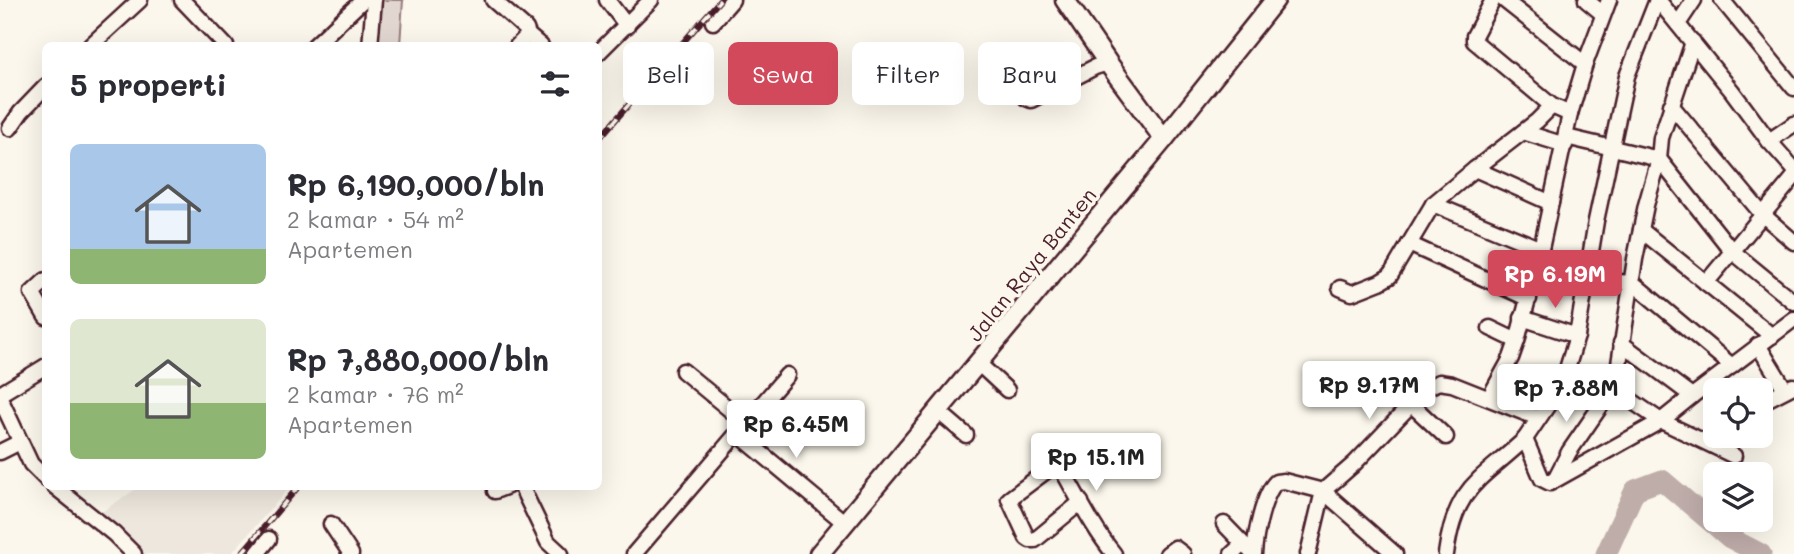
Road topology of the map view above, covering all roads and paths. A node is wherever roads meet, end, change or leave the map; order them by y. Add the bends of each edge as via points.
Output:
1 (140, 0) edge
2 (182, 0) edge
3 (363, 0) edge
4 (374, 0) edge
5 (493, 0) edge
6 (607, 0) edge
7 (650, 0) edge
8 (732, 0) edge
9 (1065, 0) edge
10 (1275, 0) edge
11 (1493, 0) edge
12 (1504, 0) edge
13 (1586, 0) edge
14 (1657, 0) edge
15 (1693, 0) edge
16 (1722, 0) edge
17 (1606, 7) edge
18 (713, 22) dead end
19 (1678, 24) junction
20 (628, 26) junction
21 (523, 40) edge
22 (94, 42) edge
23 (222, 42) edge
24 (318, 42) edge
25 (370, 42) edge
26 (1693, 42) junction
27 (602, 49) edge
28 (1108, 63) junction
29 (1585, 64) junction
30 (1081, 74) edge
31 (1794, 88) edge
32 (42, 90) edge
33 (1671, 105) junction
34 (1552, 106) junction
35 (1570, 114) junction
36 (1794, 124) edge
37 (10, 128) dead end
38 (1523, 132) junction
39 (1164, 138) junction
40 (1566, 141) junction
41 (1769, 141) junction
42 (1611, 147) junction
43 (1659, 159) junction
44 (1475, 169) junction
45 (1794, 169) edge
46 (1794, 177) edge
47 (1550, 203) junction
48 (1433, 204) junction
49 (1762, 214) junction
50 (1641, 230) junction
51 (1794, 242) edge
52 (1409, 244) junction
53 (1541, 249) junction
54 (1732, 251) junction
55 (1587, 280) junction
56 (1706, 283) junction
57 (42, 284) edge
58 (1633, 284) junction
59 (1340, 288) dead end
60 (1529, 299) junction
61 (1794, 302) edge
62 (42, 310) edge
63 (1522, 318) junction
64 (1794, 319) edge
65 (1490, 328) dead end
66 (1577, 336) junction
67 (1772, 336) junction
68 (1517, 341) junction
69 (1621, 343) junction
70 (1758, 345) junction
71 (978, 363) junction
72 (1732, 366) junction
73 (42, 369) edge
74 (683, 371) dead end
75 (787, 375) dead end
76 (1789, 387) edge
77 (1613, 388) junction
78 (1007, 390) dead end
79 (0, 396) edge
80 (1692, 396) junction
81 (1773, 396) edge
82 (1489, 398) junction
83 (1411, 404) junction
84 (938, 411) junction
85 (1538, 418) junction
86 (1661, 421) junction
87 (742, 428) junction
88 (966, 435) dead end
89 (1446, 437) dead end
90 (1525, 439) junction
91 (20, 442) junction
92 (0, 452) edge
93 (1734, 456) dead end
94 (42, 475) edge
95 (1554, 481) junction
96 (59, 490) edge
97 (523, 490) edge
98 (1323, 491) junction
99 (1082, 502) junction
100 (840, 519) junction
101 (331, 524) dead end
102 (1224, 524) dead end
103 (270, 539) dead end
104 (1245, 552) edge
105 (1309, 553) edge
106 (134, 554) edge
107 (257, 554) edge
108 (351, 554) edge
109 (561, 554) edge
110 (635, 554) edge
111 (819, 554) edge
112 (1114, 554) edge
113 (1167, 554) edge
114 (1183, 554) edge
115 (1395, 554) edge
116 (1446, 554) edge

1 - 22 street
2 - 23 street
3 - 24 street
4 - 25 street
5 - 21 street via 526,29
6 - 20 street
7 - 20 street
8 - 18 street
9 - 28 main road
10 - 39 main road, Jalan Raya Banten
11 - 34 street via 1474,41
12 - 29 street
13 - 17 street
14 - 19 street
14 - 42 street via 1627,76
15 - 19 street
16 - 31 street
17 - 29 street
19 - 26 street
20 - 27 street
26 - 33 street
26 - 41 street
28 - 30 street
28 - 39 main road
29 - 35 street
32 - 37 street
33 - 43 street
33 - 49 street
34 - 35 street
34 - 38 street
35 - 40 street
36 - 41 street
38 - 40 street
38 - 44 street
39 - 71 main road, Jalan Raya Banten
40 - 42 street
40 - 47 street
41 - 45 street
42 - 43 street
42 - 55 street
43 - 50 street
43 - 54 street
44 - 47 street
44 - 48 street
46 - 49 street
47 - 53 street
48 - 52 street
48 - 53 street
49 - 51 street
49 - 54 street
50 - 56 street
50 - 58 street
52 - 59 street via 1386,280 1352,293
52 - 60 street
53 - 60 street
54 - 56 street
54 - 61 street
55 - 58 street
55 - 66 street
56 - 67 street
57 - 62 street via 32,293
58 - 69 street
58 - 72 street
60 - 63 street
63 - 66 street
63 - 68 street
64 - 67 street
65 - 68 street
66 - 85 street via 1556,393
67 - 70 street
68 - 82 street
69 - 77 street
69 - 80 street
70 - 72 street
70 - 76 street
71 - 78 street
71 - 84 main road, Jalan Raya Banten
72 - 80 street
73 - 79 street
74 - 87 street
75 - 87 street
76 - 81 street
77 - 86 street
77 - 95 street
79 - 91 street
80 - 86 street
82 - 83 street via 1439,382
82 - 85 street
83 - 89 street
83 - 98 street
84 - 88 street
84 - 100 main road, Jalan Raya Banten
85 - 90 street
86 - 93 street
86 - 95 street
87 - 100 street
87 - 110 street
90 - 95 street via 1542,479
90 - 116 street via 1490,467 1464,497 1453,517
91 - 92 street
91 - 94 street
96 - 106 street
97 - 109 street via 548,542
98 - 104 street via 1276,482
98 - 105 street
98 - 115 street
99 - 99 street via 1056,464 1009,499 1030,540
99 - 112 street
100 - 111 main road, Jalan Raya Banten
101 - 108 street
102 - 104 street
103 - 107 street
113 - 114 street via 1175,548

